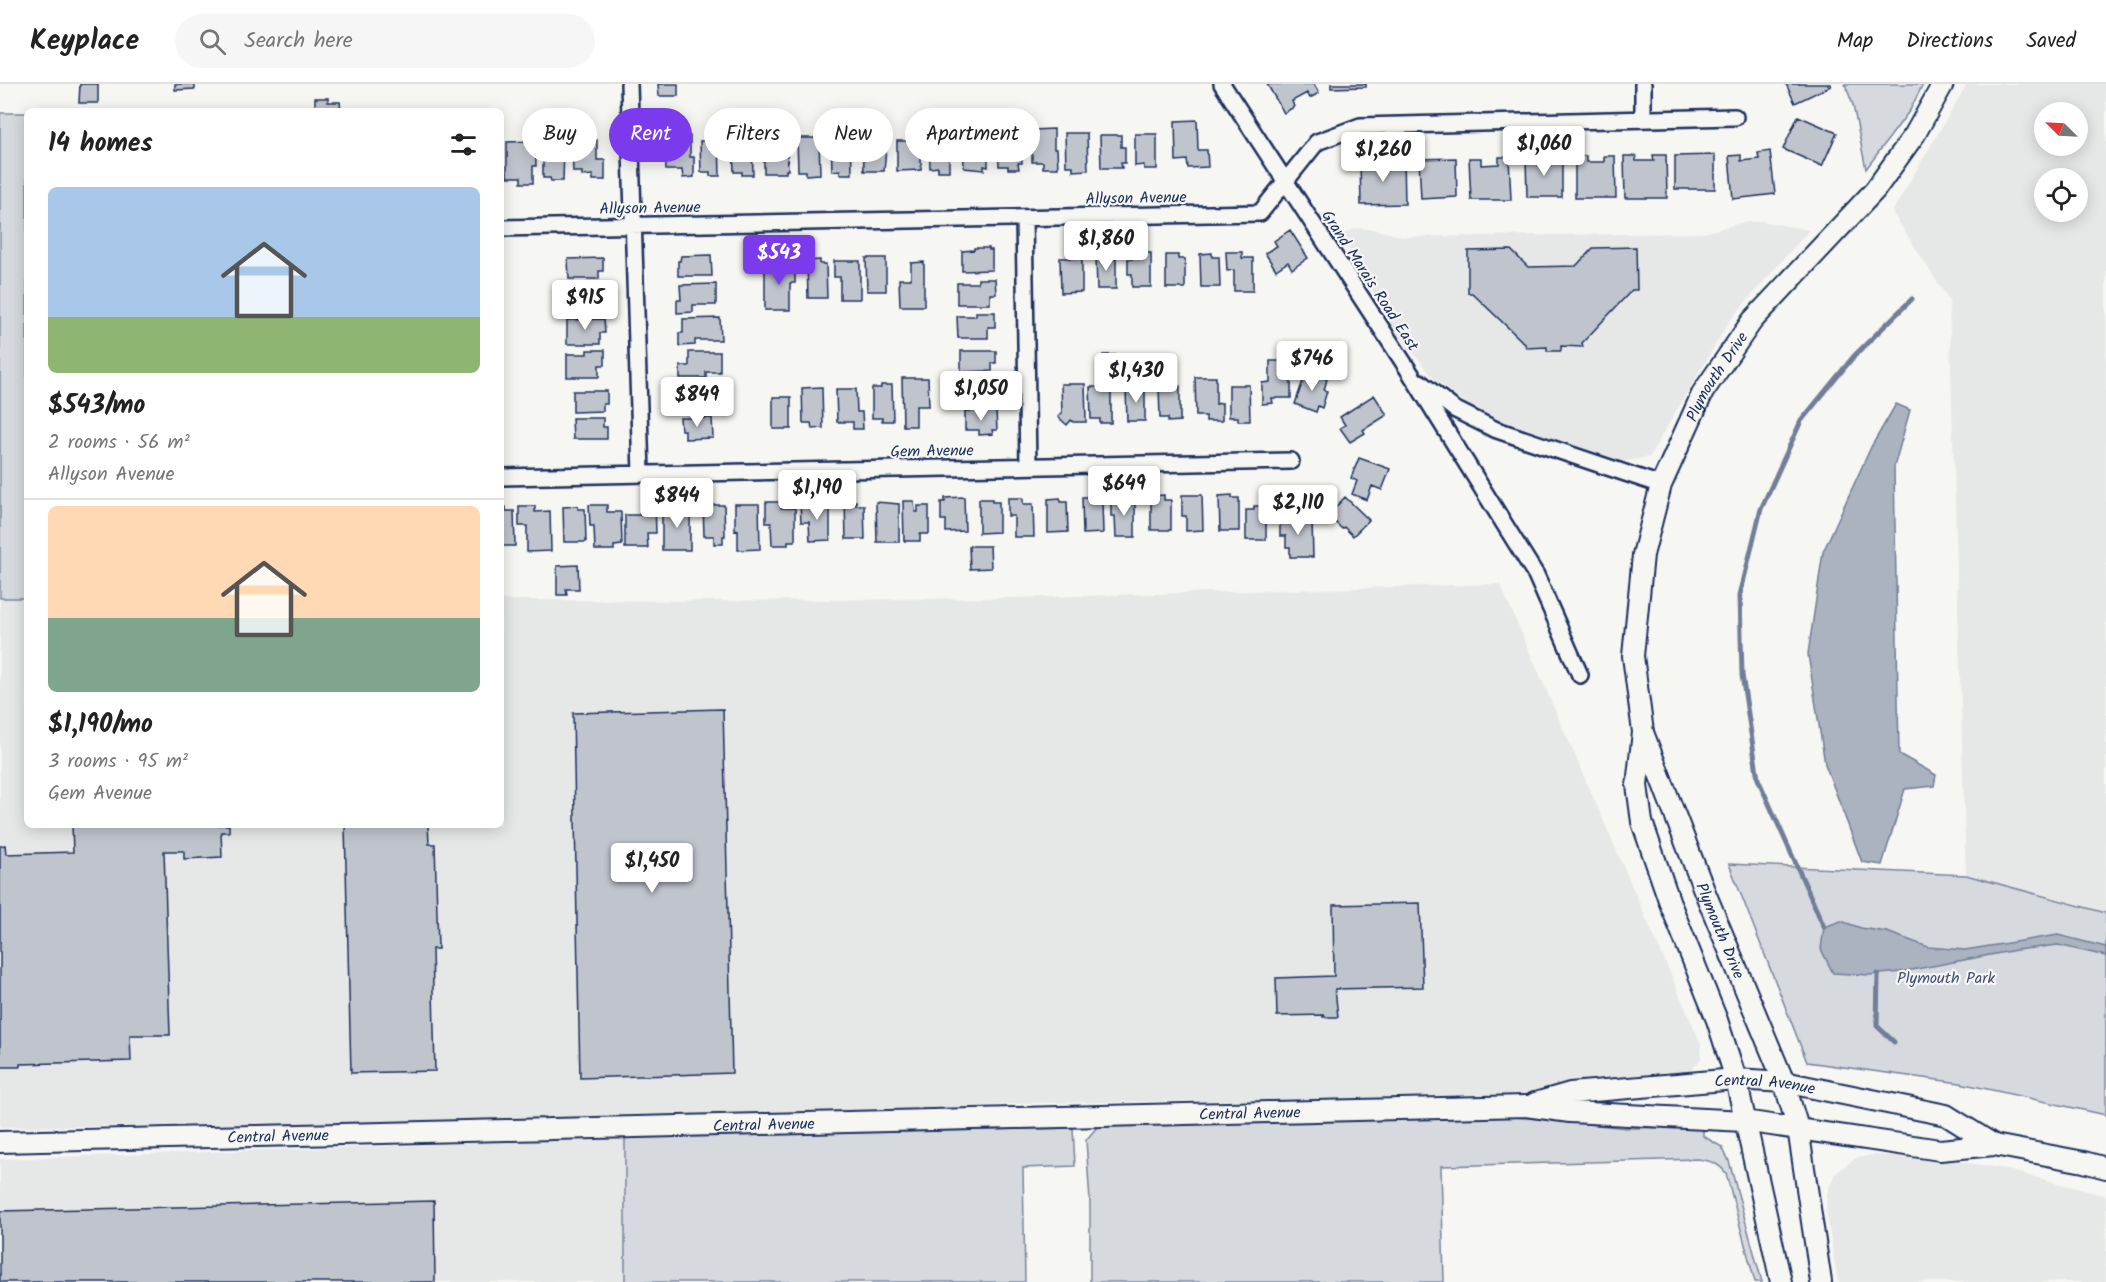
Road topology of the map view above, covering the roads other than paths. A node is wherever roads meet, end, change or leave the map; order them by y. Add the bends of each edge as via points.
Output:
1 (629, 84) edge
2 (1222, 84) edge
3 (1642, 84) edge
4 (1943, 84) edge
5 (1735, 117) dead end
6 (1643, 119) junction
7 (1285, 182) junction
8 (1024, 218) junction
9 (634, 225) junction
10 (504, 228) edge
11 (1411, 374) junction
12 (1291, 461) dead end
13 (1028, 466) junction
14 (641, 474) junction
15 (504, 477) edge
16 (1661, 485) junction
17 (1580, 675) dead end
18 (1643, 732) junction
19 (1736, 1079) junction
20 (1784, 1082) junction
21 (1526, 1106) junction
22 (1744, 1121) junction
23 (1798, 1128) junction
24 (0, 1142) edge
25 (1994, 1145) junction
26 (2106, 1168) edge
27 (1781, 1282) edge
28 (1821, 1282) edge

1 - 9 street
2 - 7 street, Grand Marais Road East
3 - 6 street
4 - 16 street, Plymouth Drive via 1915,134 1875,190 1752,321 1703,392
5 - 6 street, Allyson Avenue
6 - 7 street, Allyson Avenue via 1360,126 1317,142
7 - 8 street, Allyson Avenue via 1260,213
7 - 11 street, Grand Marais Road East
8 - 9 street, Allyson Avenue
8 - 13 street
9 - 10 street, Allyson Avenue
9 - 14 street
11 - 16 street, Grand Marais Road East via 1454,409 1494,429
11 - 17 street, Grand Marais Road East via 1536,575
12 - 13 street, Gem Avenue
13 - 14 street, Gem Avenue
14 - 15 street, Gem Avenue
16 - 18 street, Plymouth Drive via 1643,555 1633,656
18 - 19 street, Plymouth Drive via 1636,785 1642,822
18 - 20 street, Plymouth Drive
19 - 20 street, Central Avenue
19 - 21 street, Central Avenue via 1570,1093
19 - 22 street, Plymouth Drive
20 - 23 street, Plymouth Drive
20 - 25 street, Central Avenue via 1946,1115
21 - 22 street, Central Avenue
21 - 24 street, Central Avenue
22 - 23 street, Central Avenue
22 - 27 street, Plymouth Drive
23 - 25 street, Central Avenue via 1940,1150
23 - 28 street, Plymouth Drive
25 - 26 street, Central Avenue

